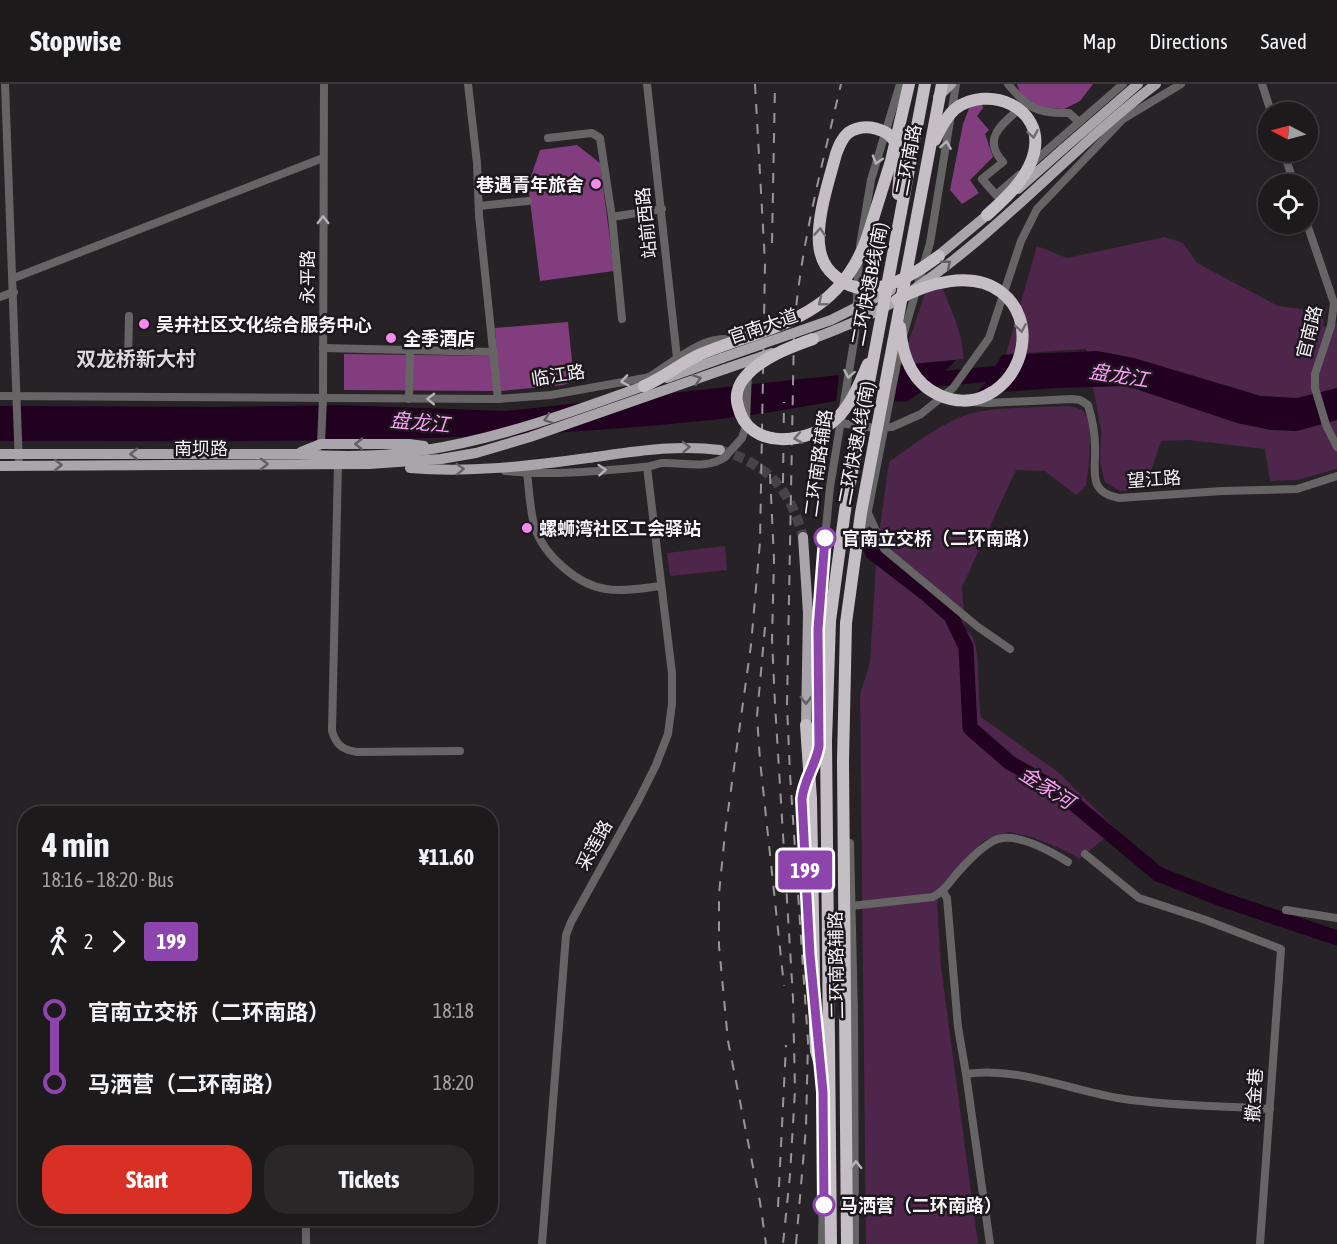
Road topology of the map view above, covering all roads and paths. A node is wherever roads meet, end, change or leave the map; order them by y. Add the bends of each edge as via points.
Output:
1 (5, 84) edge
2 (324, 84) edge
3 (468, 84) edge
4 (647, 84) edge
5 (900, 84) edge
6 (909, 84) edge
7 (926, 84) edge
8 (940, 84) edge
9 (951, 84) edge
10 (956, 84) edge
11 (1008, 84) edge
12 (1123, 84) edge
13 (1138, 84) edge
14 (1144, 84) edge
15 (1156, 84) edge
16 (1181, 84) edge
17 (1262, 84) edge
18 (936, 100) junction
19 (1152, 100) junction
20 (1268, 102) edge
21 (1026, 104) junction
22 (1079, 123) junction
23 (548, 138) dead end
24 (323, 158) junction
25 (922, 191) junction
26 (528, 201) dead end
27 (479, 206) junction
28 (662, 209) junction
29 (987, 215) junction
30 (612, 217) junction
31 (1310, 234) edge
32 (939, 256) junction
33 (891, 264) junction
34 (14, 278) junction
35 (903, 290) junction
36 (14, 292) junction
37 (0, 297) edge
38 (885, 308) junction
39 (129, 316) dead end
40 (622, 319) dead end
41 (813, 339) junction
42 (323, 348) junction
43 (410, 350) junction
44 (494, 352) junction
45 (677, 358) junction
46 (128, 361) dead end
47 (644, 386) junction
48 (0, 396) edge
49 (18, 396) junction
50 (943, 397) junction
51 (409, 399) junction
52 (498, 399) junction
53 (323, 401) junction
54 (840, 423) junction
55 (874, 428) junction
56 (321, 442) junction
57 (1337, 447) edge
58 (19, 448) junction
59 (438, 448) junction
60 (723, 453) junction
61 (0, 454) edge
62 (298, 454) junction
63 (334, 460) junction
64 (401, 463) joint
65 (0, 466) edge
66 (20, 466) junction
67 (647, 467) junction
68 (481, 468) junction
69 (527, 472) junction
70 (1337, 476) edge
71 (868, 508) junction
72 (804, 537) tunnel mouth
73 (661, 586) junction
74 (1010, 649) dead end
75 (807, 725) joint
76 (460, 751) dead end
77 (810, 774) junction
78 (1085, 854) dead end
79 (1068, 862) dead end
80 (943, 892) junction
81 (851, 906) junction
82 (1286, 910) dead end
83 (1337, 918) edge
84 (966, 1074) junction
85 (1270, 1109) junction
86 (830, 1116) junction
87 (306, 1226) edge
88 (306, 1244) edge
89 (542, 1244) edge
90 (822, 1244) edge
91 (832, 1244) edge
92 (846, 1244) edge
93 (855, 1244) edge
94 (990, 1244) edge
95 (1260, 1244) edge

1 - 34 street
2 - 24 street, 永平路
3 - 27 street
4 - 28 street, 站前西路
5 -> 54 street, 二环南路辅路 via 867,202 855,335
6 -> 47 highway, bridge via 889,169 864,248 836,290 802,316 699,355
7 - 33 highway, 二环快速B线(南), bridge
7 - 55 main road, 二环南路
8 - 18 main road, 二环南路
8 - 25 highway, 二环快速A线(南), bridge
9 - 18 main road
55 -> 10 street, 二环南路辅路 via 930,243
11 - 21 street
12 - 22 street
13 - 29 main road, 官南大道, bridge
14 - 19 street
38 -> 15 main road, 官南大道, bridge via 958,256
16 - 19 street
17 - 20 street
18 - 55 main road, 二环南路
19 - 50 street via 1123,119 1037,209 1021,242 988,338
21 - 22 street via 1043,112 1069,113
21 - 22 street via 995,132 994,147 1003,162 982,179 996,195
23 - 30 street via 591,133 600,138
24 - 34 street
42 -> 24 street, 永平路
25 -> 29 highway, bridge via 934,143 956,108 981,96 1010,100 1031,121 1034,153 1014,188
25 - 35 highway, 二环快速A线(南), bridge
26 - 27 street
27 - 44 street
28 - 30 street
28 - 45 street, 站前西路
29 - 32 main road, 官南大道, bridge
30 - 40 street
31 - 57 street, 官南路 via 1334,303 1331,326 1315,374 1315,388
32 -> 33 highway, bridge via 902,279 876,288 846,283 827,268 819,236 826,196 841,142 860,128 886,133 898,149 898,200
32 - 47 main road, 官南大道, bridge via 896,287 842,315
33 - 38 highway, 二环快速B线(南), bridge
34 - 36 street
38 -> 35 highway, bridge via 899,299 903,296 907,294 954,281 995,288 1016,309 1022,333 1020,357 1010,378 993,392 974,400 952,399 928,389 912,372 903,348 900,318 901,302 902,296
35 - 92 highway, 二环快速A线(南), bridge via 853,560 844,644
36 - 37 street
36 - 49 street
38 - 41 main road, 官南大道, bridge
38 -> 41 highway, bridge via 868,364 852,399 834,421 820,431 796,439 759,434 740,413 736,399 740,385 758,366
38 - 86 highway, 二环快速B线(南), bridge via 839,546 828,643
39 - 46 street
64 -> 41 main road, 官南大道, bridge via 476,453 530,437
42 - 43 street
42 - 53 street, 永平路
43 - 44 street
43 - 51 street
44 - 52 street
45 -> 52 street, 临江路 via 645,378 551,395
45 - 60 street, 临江路, bridge via 718,339 728,339 746,351 749,381 745,433
47 -> 59 main road, 官南大道 via 519,429
48 - 49 street, 临江路
49 - 53 street, 临江路
49 - 58 street
50 - 55 street via 913,418
50 - 70 street, 望江路 via 987,403 1080,400 1088,405 1091,416 1097,487 1108,496 1297,489
52 -> 51 street, 临江路
51 - 53 street, 临江路
53 - 56 street, 永平路
54 - 55 street
54 - 77 street, 二环南路辅路 via 821,580 819,746
55 - 71 street, 二环南路辅路
55 - 91 main road, 二环南路 via 838,569 829,666
55 - 92 main road, 二环南路 via 849,570 841,666
59 -> 56 main road
56 - 62 main road
58 - 61 main road, 南坝路
62 -> 58 main road, 南坝路
58 - 66 street
59 - 63 main road, 官南大道
60 - 67 street via 719,461 705,464
68 -> 60 main road via 680,447
62 - 63 main road, 南坝路
63 - 64 main road, 南坝路
66 -> 63 main road, 南坝路
63 -> 68 main road via 427,469
63 - 76 street via 334,739 342,748 357,752
65 - 66 main road, 南坝路
69 -> 67 street
67 - 73 street, 采莲路
68 - 69 street
69 - 73 street via 535,528 556,563 591,586 606,590
71 - 74 street via 884,549
71 - 81 street, 二环南路辅路 via 849,654
72 -> 75 main road
73 - 89 street, 采莲路 via 672,673 668,735 638,801 566,935
75 - 77 highway
77 - 86 highway, bridge via 814,1032
77 - 90 street, 二环南路辅路 via 803,789 802,813 823,1092
78 - 85 street, 撒金巷 via 1139,898 1281,949
79 - 80 street via 1047,849 1002,838 966,862
80 - 81 street via 933,897
80 - 84 street via 947,898
93 -> 81 street, 二环南路辅路
82 - 83 street
84 - 85 street via 997,1071 1169,1104
84 - 94 street
85 - 95 street, 撒金巷
86 - 91 highway, 二环快速B线(南), bridge
87 - 88 street

